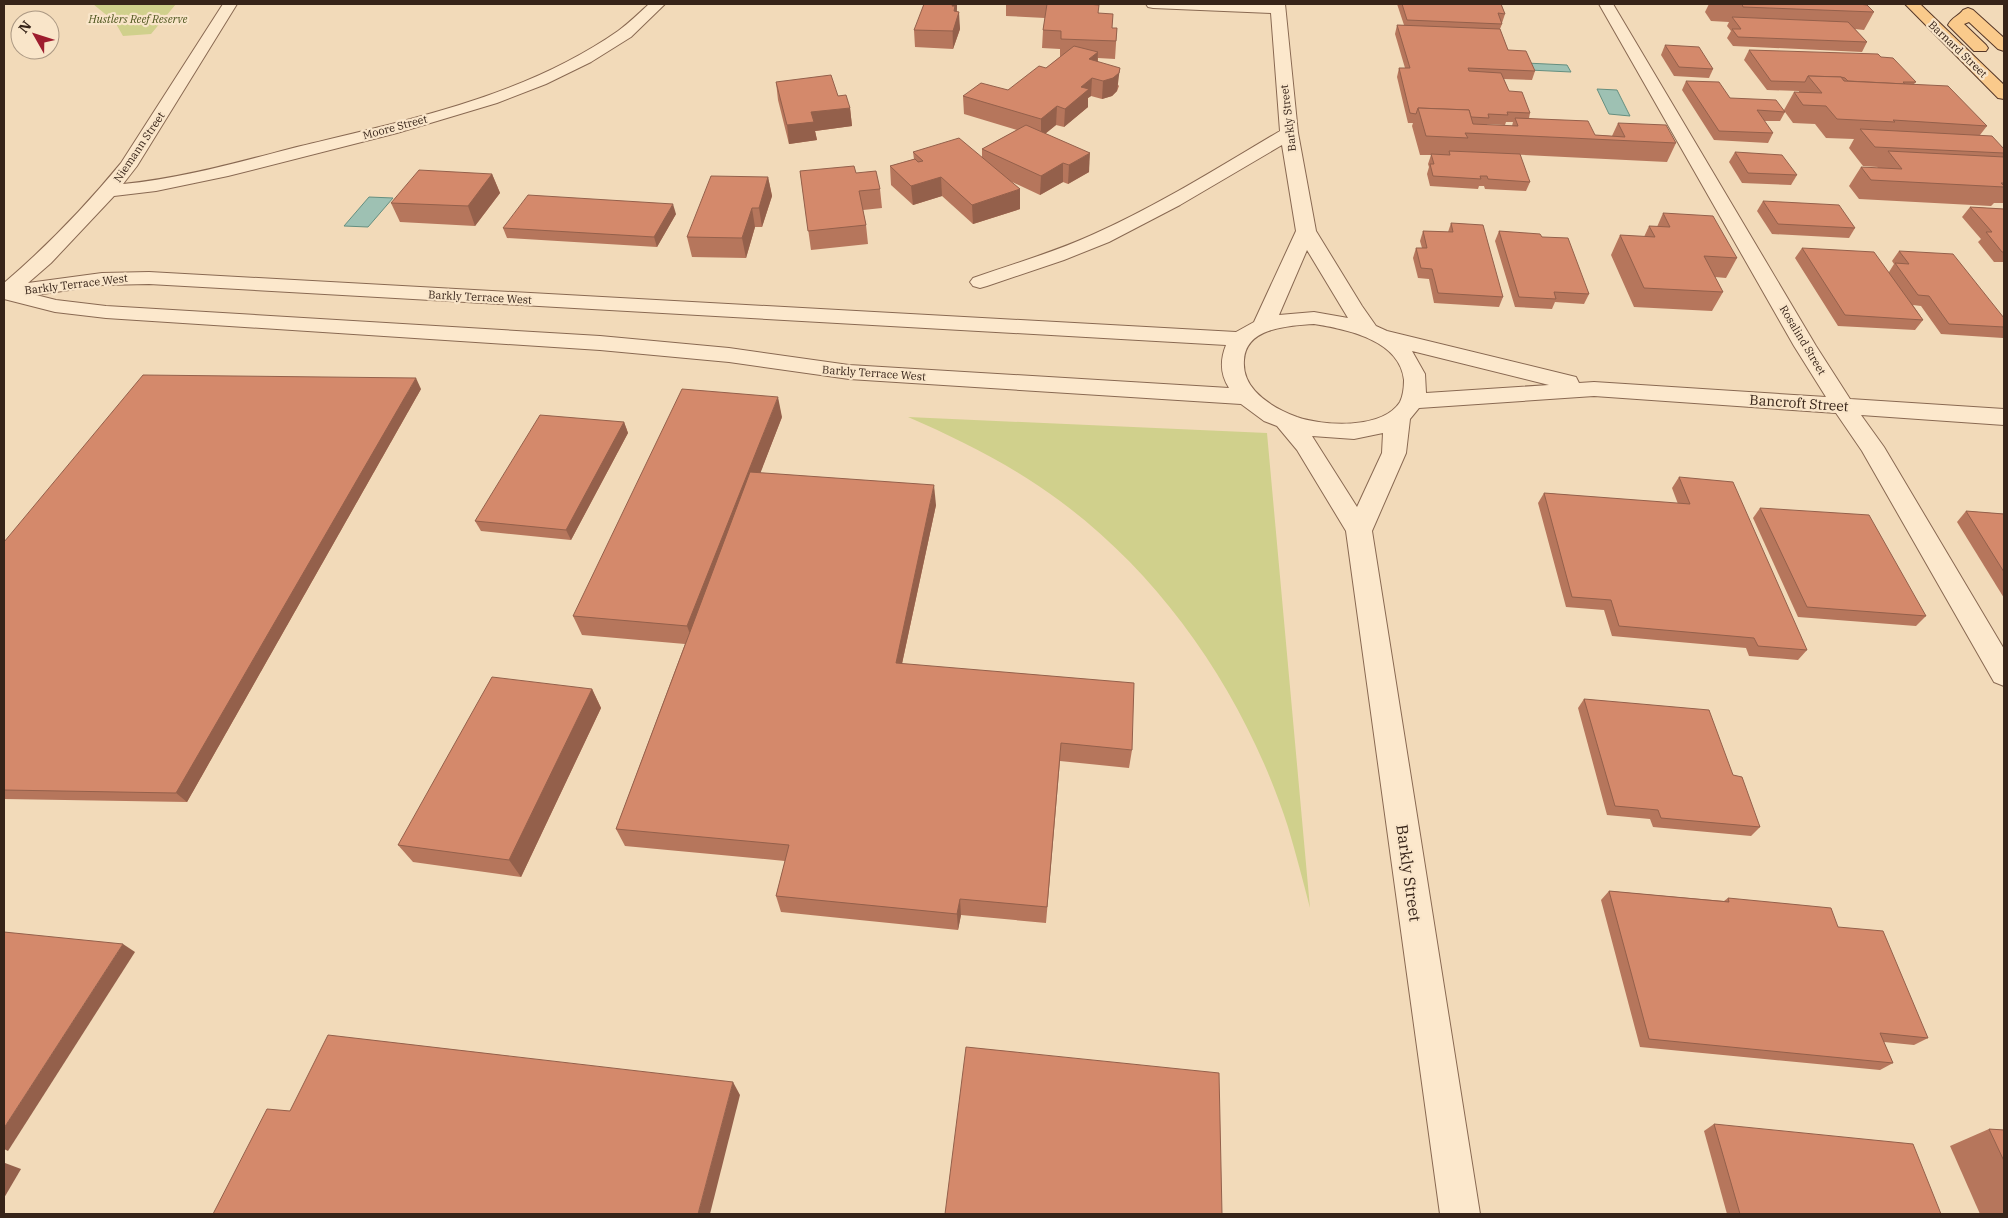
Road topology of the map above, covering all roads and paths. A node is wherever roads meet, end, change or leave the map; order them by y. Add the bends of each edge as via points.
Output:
1 (230, 4) edge
2 (658, 4) edge
3 (1152, 4) edge
4 (1606, 4) edge
5 (1912, 4) edge
6 (1278, 6) edge
7 (1964, 9) edge
8 (2004, 46) edge
9 (1991, 59) dead end
10 (2004, 94) edge
11 (1289, 133) junction
12 (108, 191) junction
13 (1306, 231) junction
14 (980, 282) dead end
15 (4, 293) edge
16 (1263, 326) junction
17 (1374, 333) junction
18 (1242, 339) junction
19 (1594, 389) junction
20 (1247, 398) junction
21 (1843, 406) junction
22 (1405, 409) junction
23 (2004, 418) edge
24 (1286, 422) junction
25 (1359, 531) junction
26 (2004, 674) edge
27 (1460, 1214) edge

1 - 12 street, Niemann Street via 128,166
2 - 12 street, Moore Street via 622,37 582,60 480,102 409,125 206,175 153,187
3 - 6 street
4 - 21 street, Rosalind Street
5 - 10 main road, Barnard Street
6 - 11 street, Barkly Street
7 - 8 main road
7 - 9 main road via 1956,25
11 - 13 street, Barkly Street
11 - 14 street via 1131,224 1078,248
12 - 15 street, Niemann Street via 32,271
13 - 16 street
13 - 17 street, Barkly Street via 1352,308
15 - 18 street, Barkly Terrace West via 102,279 149,278
15 - 20 street, Barkly Terrace West via 55,306 106,312 600,343 729,355 849,372
16 - 17 street via 1287,319 1314,318 1341,321
16 - 18 street
17 - 19 street, Bancroft Street
17 - 22 street via 1399,350 1412,367 1417,385
18 - 20 street via 1234,352 1231,367
19 - 21 street, Bancroft Street
19 - 22 street, Bancroft Street
20 - 24 street
21 - 23 street, Bancroft Street
21 - 26 street, Rosalind Street via 1872,447
22 - 24 street via 1375,427 1347,432 1315,430
22 - 25 street via 1394,453
24 - 25 street, Barkly Street via 1306,445
25 - 27 street, Barkly Street

